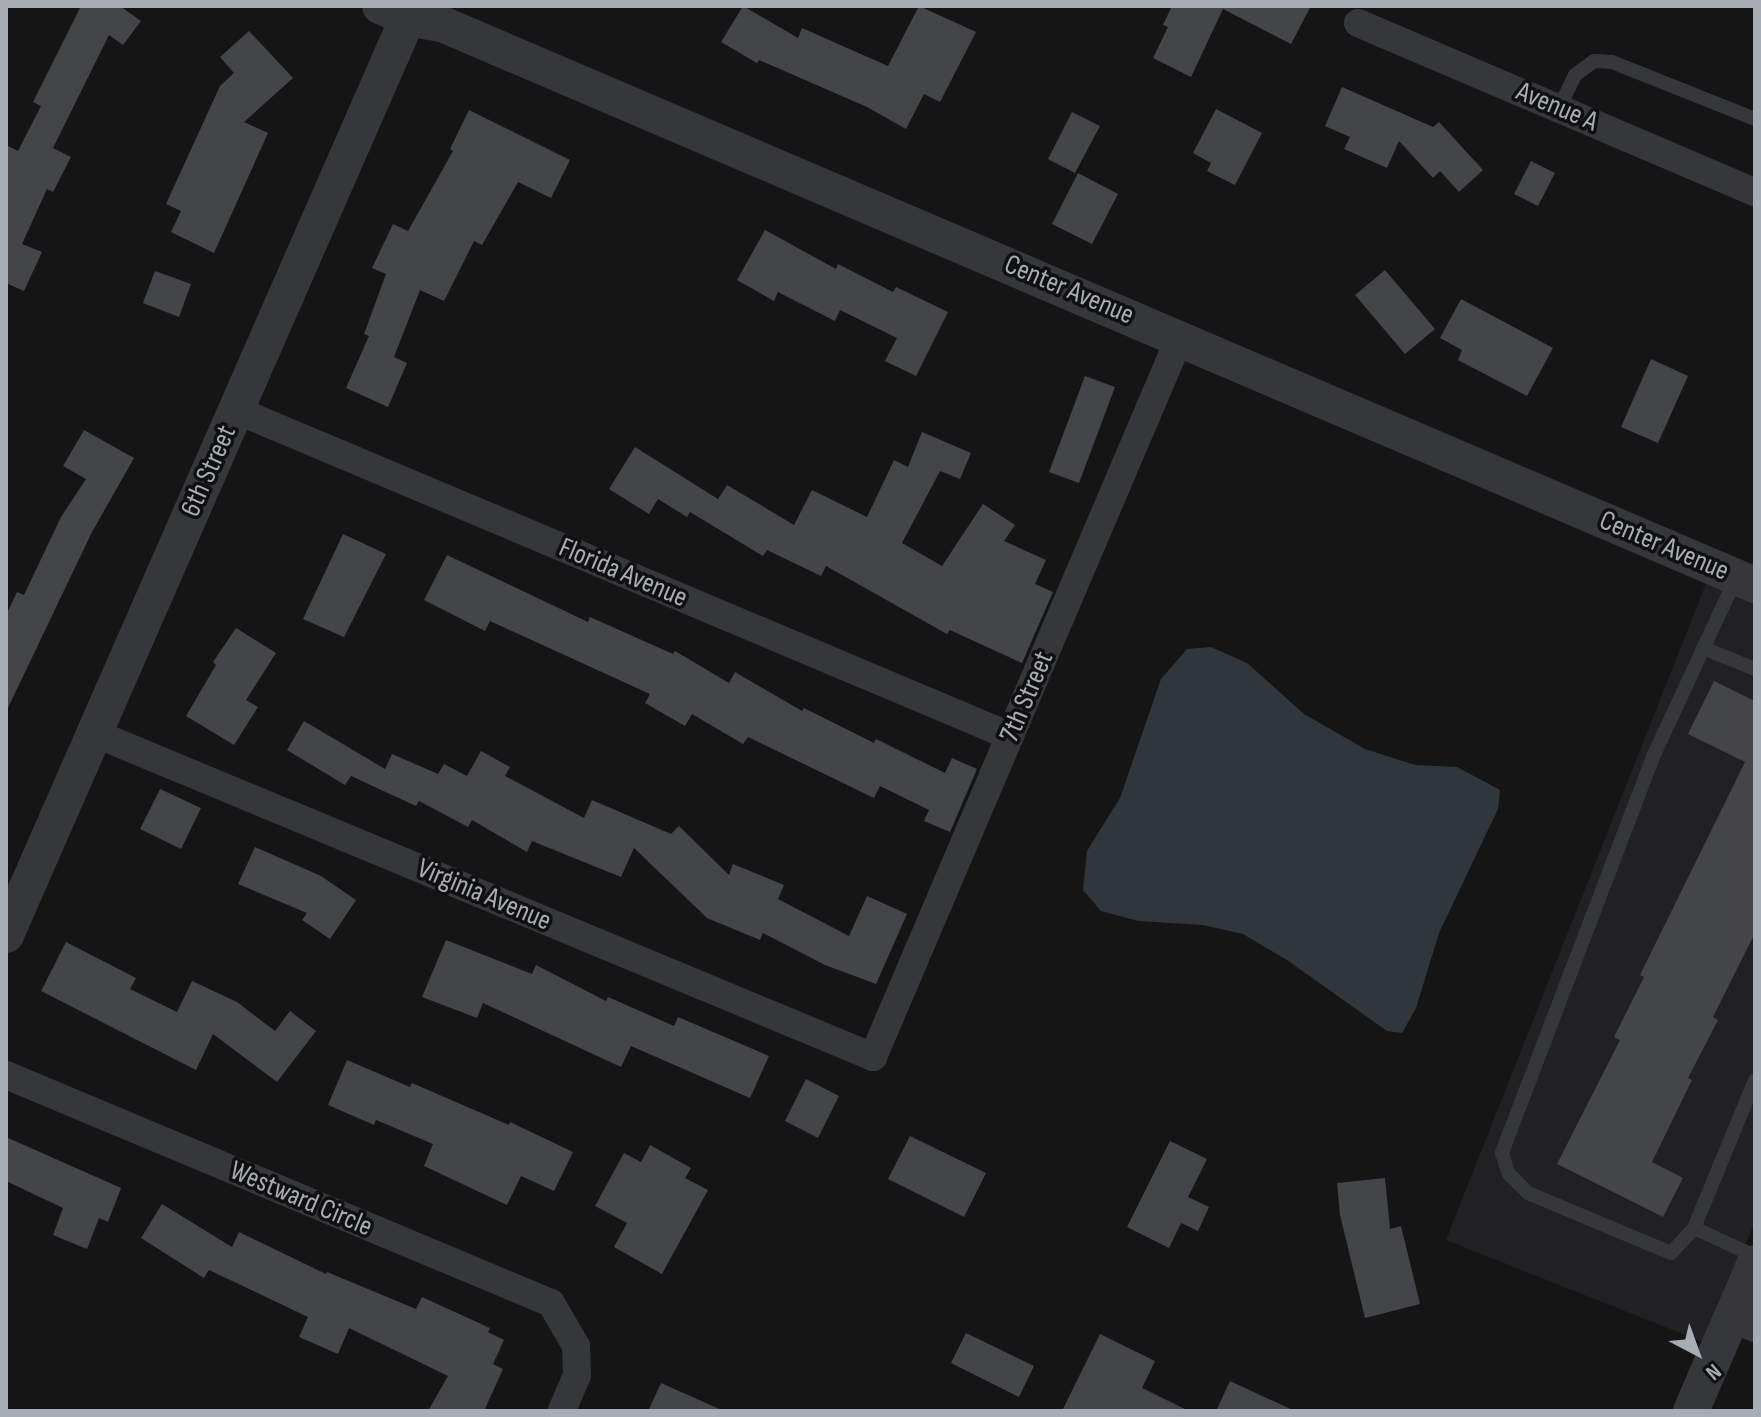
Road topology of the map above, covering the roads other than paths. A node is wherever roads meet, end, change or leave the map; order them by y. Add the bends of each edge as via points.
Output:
1 (400, 10) edge
2 (1358, 23) dead end
3 (1559, 108) junction
4 (1755, 119) edge
5 (1755, 192) edge
6 (1180, 337) junction
7 (236, 410) junction
8 (1746, 581) edge
9 (1703, 648) junction
10 (1755, 669) edge
11 (94, 733) junction
12 (1010, 736) junction
13 (6, 935) edge
14 (873, 1057) joint
15 (6, 1075) edge
16 (1755, 1080) edge
17 (1694, 1228) junction
18 (1755, 1256) edge
19 (1755, 1263) edge
20 (1743, 1323) edge
21 (562, 1411) edge
22 (1691, 1411) edge

1 - 6 street, Center Avenue
1 - 7 street, 6th Street
2 - 3 street, Avenue A
3 - 4 lane via 1575,75 1594,61 1612,62
3 - 5 street, Avenue A
6 - 8 street, Center Avenue
6 - 12 street, 7th Street
7 - 11 street, 6th Street
7 - 12 street, Florida Avenue
8 - 9 lane
9 - 10 lane
9 - 17 lane via 1653,757 1502,1153 1509,1174 1528,1193 1671,1253
11 - 13 street, 6th Street
11 - 14 street, Virginia Avenue
12 - 14 street, 7th Street
15 - 21 street, Westward Circle via 551,1303 576,1346 577,1375
16 - 17 lane
17 - 18 lane
19 - 20 street
20 - 22 street

